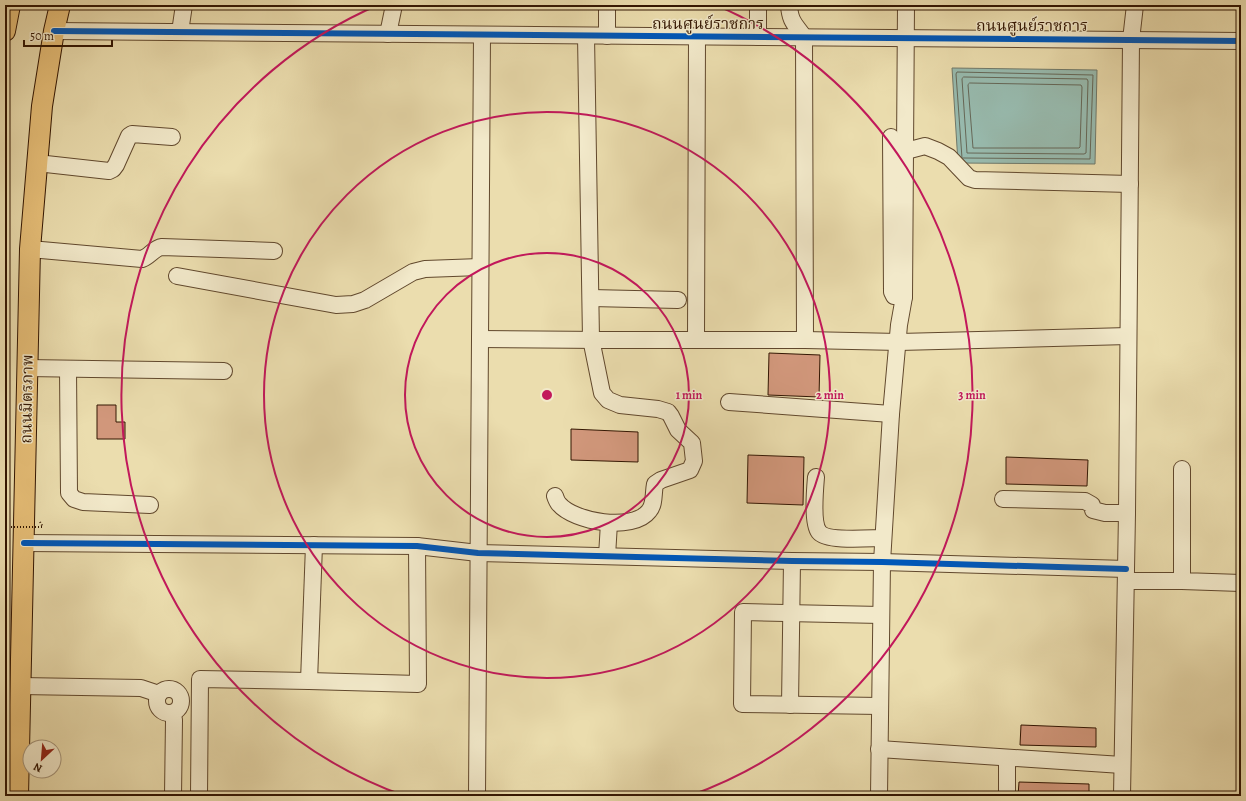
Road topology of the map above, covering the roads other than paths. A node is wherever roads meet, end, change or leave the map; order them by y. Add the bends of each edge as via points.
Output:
1 (10, 5) edge
2 (60, 5) edge
3 (184, 5) edge
4 (394, 5) edge
5 (608, 5) edge
6 (758, 5) edge
7 (789, 5) edge
8 (906, 5) edge
9 (1135, 5) edge
10 (5, 31) edge
11 (54, 31) junction
12 (180, 32) junction
13 (388, 34) junction
14 (482, 35) junction
15 (586, 36) junction
16 (607, 36) junction
17 (697, 36) junction
18 (758, 37) junction
19 (804, 37) junction
20 (906, 38) junction
21 (1131, 40) junction
22 (1241, 41) edge
23 (172, 137) dead end
24 (891, 137) dead end
25 (906, 151) junction
26 (37, 163) junction
27 (1130, 184) junction
28 (30, 249) junction
29 (274, 251) dead end
30 (480, 267) junction
31 (177, 276) dead end
32 (904, 297) junction
33 (591, 298) junction
34 (678, 300) dead end
35 (1128, 336) junction
36 (480, 339) junction
37 (591, 339) junction
38 (696, 340) junction
39 (805, 340) junction
40 (898, 342) junction
41 (27, 368) junction
42 (68, 369) junction
43 (224, 371) dead end
44 (729, 402) dead end
45 (891, 414) junction
46 (1182, 469) dead end
47 (816, 477) dead end
48 (555, 496) dead end
49 (1003, 499) dead end
50 (150, 505) dead end
51 (1127, 513) junction
52 (609, 523) junction
53 (883, 538) junction
54 (24, 543) junction
55 (314, 545) junction
56 (417, 546) junction
57 (478, 553) junction
58 (607, 556) junction
59 (792, 561) junction
60 (882, 562) junction
61 (1126, 575) junction
62 (1182, 581) junction
63 (1241, 583) edge
64 (792, 613) junction
65 (881, 615) junction
66 (309, 681) junction
67 (21, 686) junction
68 (790, 705) junction
69 (880, 706) junction
70 (879, 749) junction
71 (1007, 758) junction
72 (1122, 765) junction
73 (17, 793) edge
74 (173, 796) edge
75 (199, 796) edge
76 (477, 796) edge
77 (879, 796) edge
78 (1006, 796) edge
79 (1122, 796) edge

1 - 10 main road
2 - 11 main road, ถนนมิตรภาพ
3 - 12 street
4 - 13 street
5 - 16 street
6 - 18 street
7 - 19 street via 792,22
8 - 20 street
9 - 21 street
11 - 12 street, ถนนศูนย์ราชการ
11 - 26 main road, ถนนมิตรภาพ via 42,106
12 - 13 street, ถนนศูนย์ราชการ
13 - 14 street, ถนนศูนย์ราชการ
14 - 15 street, ถนนศูนย์ราชการ
14 - 30 street
15 - 16 street, ถนนศูนย์ราชการ
15 - 33 street
16 - 17 street, ถนนศูนย์ราชการ
17 - 18 street, ถนนศูนย์ราชการ
17 - 38 street
18 - 19 street, ถนนศูนย์ราชการ
19 - 20 street, ถนนศูนย์ราชการ
19 - 39 street
20 - 21 street, ถนนศูนย์ราชการ
20 - 25 street
21 - 22 street, ถนนศูนย์ราชการ
21 - 27 street
23 - 26 street via 132,134 127,138 116,165 109,170
24 - 32 street via 892,292 894,296
25 - 27 street via 925,146 938,150 974,180
25 - 32 street
26 - 28 main road, ถนนมิตรภาพ
27 - 35 street
28 - 29 street via 142,259 162,246
28 - 41 main road, ถนนมิตรภาพ
30 - 31 street via 425,269 414,272 365,300 336,305
30 - 36 street
32 - 40 street
33 - 34 street
33 - 37 street
35 - 40 street
35 - 51 street
36 - 37 street
36 - 57 street
37 - 38 street
37 - 52 street via 602,393 608,400 620,405 668,412 678,430 692,443 694,461 690,470 655,484 653,503 650,511 644,516
38 - 39 street
39 - 40 street
40 - 45 street
41 - 42 street
41 - 54 main road, ถนนมิตรภาพ
42 - 43 street
42 - 50 street via 69,493 74,499 83,502
44 - 45 street
45 - 53 street
46 - 62 street
47 - 53 street via 815,514 820,533 831,538
48 - 52 street via 559,504 579,516
49 - 51 street via 1085,501 1100,513
51 - 61 street
52 - 58 street
53 - 60 street
54 - 55 street
54 - 67 main road, ถนนมิตรภาพ
55 - 56 street
55 - 66 street
56 - 57 street
56 - 66 street via 418,684
57 - 58 street
57 - 76 street
58 - 59 street
59 - 60 street
59 - 64 street
60 - 61 street
60 - 65 street
61 - 62 street
61 - 72 street
62 - 63 street
64 - 65 street
64 - 68 street
64 - 68 street via 743,612 742,704
65 - 69 street
66 - 75 street via 200,679
67 - 73 main road, ถนนมิตรภาพ
67 - 74 street via 140,688 159,694 164,689 178,692 181,703 178,710 172,713
68 - 69 street
69 - 70 street
70 - 71 street
70 - 77 street
71 - 72 street
71 - 78 street
72 - 79 street

